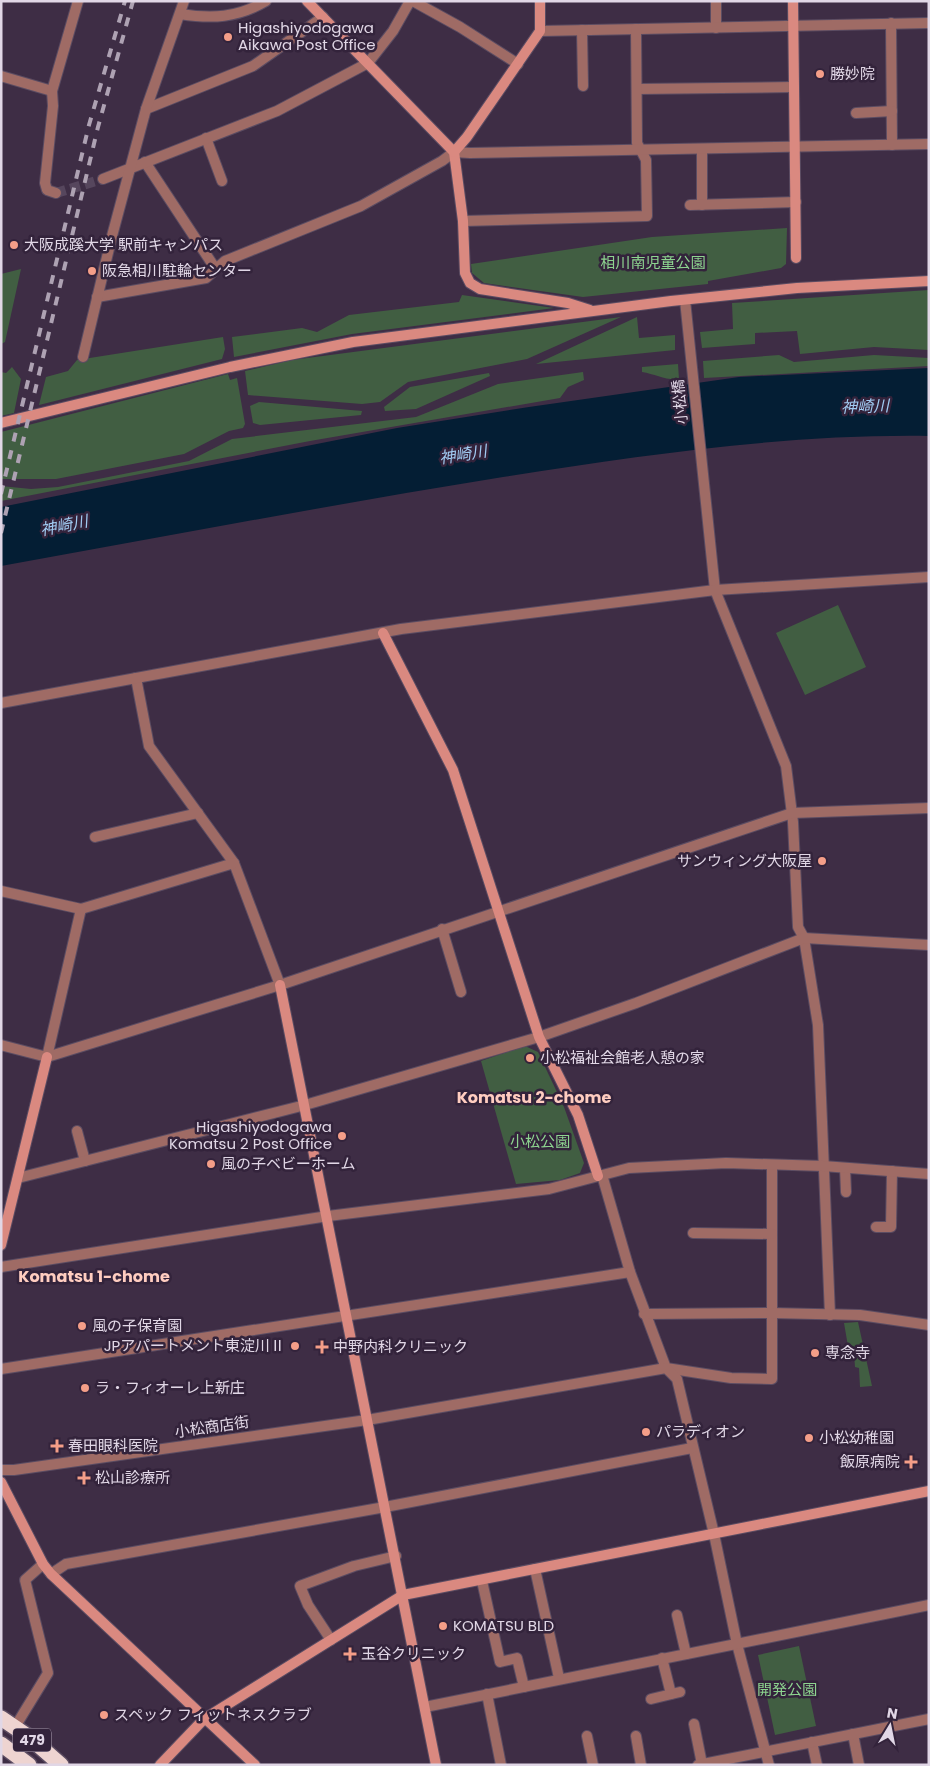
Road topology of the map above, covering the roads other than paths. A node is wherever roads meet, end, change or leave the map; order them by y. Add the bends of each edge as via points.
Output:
1 (78, 1) edge
2 (184, 1) edge
3 (266, 1) edge
4 (307, 1) edge
5 (412, 1) edge
6 (540, 1) edge
7 (716, 1) edge
8 (792, 1) edge
9 (180, 14) junction
10 (323, 17) junction
11 (929, 23) edge
12 (891, 24) junction
13 (793, 26) junction
14 (716, 28) junction
15 (636, 29) junction
16 (582, 30) junction
17 (540, 31) junction
18 (368, 62) junction
19 (518, 64) junction
20 (1, 76) edge
21 (583, 86) dead end
22 (794, 86) junction
23 (636, 89) junction
24 (52, 91) junction
25 (146, 109) junction
26 (892, 111) junction
27 (856, 113) dead end
28 (206, 138) junction
29 (929, 144) edge
30 (892, 145) junction
31 (795, 148) junction
32 (702, 150) junction
33 (641, 151) junction
34 (454, 152) junction
35 (145, 162) junction
36 (129, 170) junction
37 (103, 179) tunnel mouth
38 (222, 182) dead end
39 (56, 193) dead end
40 (796, 202) junction
41 (690, 205) dead end
42 (702, 205) junction
43 (463, 221) junction
44 (796, 258) dead end
45 (215, 268) junction
46 (929, 281) edge
47 (97, 297) junction
48 (685, 300) junction
49 (593, 311) junction
50 (83, 357) dead end
51 (1, 423) edge
52 (929, 577) edge
53 (715, 590) junction
54 (383, 633) junction
55 (136, 678) junction
56 (1, 703) edge
57 (929, 808) edge
58 (198, 813) junction
59 (792, 813) junction
60 (95, 837) dead end
61 (234, 863) junction
62 (1, 891) edge
63 (81, 909) junction
64 (500, 910) junction
65 (442, 930) junction
66 (804, 938) junction
67 (929, 945) edge
68 (280, 985) junction
69 (461, 992) dead end
70 (539, 1037) junction
71 (1, 1045) edge
72 (47, 1056) junction
73 (305, 1105) junction
74 (77, 1131) dead end
75 (85, 1161) junction
76 (772, 1165) junction
77 (823, 1166) junction
78 (845, 1168) junction
79 (892, 1171) junction
80 (929, 1174) edge
81 (600, 1176) junction
82 (18, 1178) junction
83 (846, 1192) dead end
84 (328, 1216) junction
85 (876, 1227) dead end
86 (693, 1233) dead end
87 (772, 1234) junction
88 (1, 1245) edge
89 (1, 1267) edge
90 (630, 1272) junction
91 (771, 1313) junction
92 (644, 1314) junction
93 (830, 1315) junction
94 (347, 1316) junction
95 (929, 1325) edge
96 (666, 1368) junction
97 (1, 1369) edge
98 (368, 1420) junction
99 (692, 1448) junction
100 (1, 1470) edge
101 (1, 1482) edge
102 (929, 1491) edge
103 (385, 1507) junction
104 (714, 1534) junction
105 (396, 1556) junction
106 (43, 1564) junction
107 (535, 1569) junction
108 (51, 1574) junction
109 (482, 1581) junction
110 (403, 1595) junction
111 (929, 1605) edge
112 (676, 1615) dead end
113 (331, 1640) junction
114 (736, 1644) junction
115 (686, 1654) junction
116 (662, 1658) junction
117 (559, 1678) junction
118 (524, 1687) junction
119 (487, 1694) junction
120 (651, 1699) dead end
121 (425, 1707) junction
122 (1, 1718) edge
123 (204, 1718) junction
124 (929, 1719) edge
125 (694, 1724) dead end
126 (15, 1727) junction
127 (853, 1734) junction
128 (587, 1736) dead end
129 (636, 1736) dead end
130 (812, 1742) junction
131 (1, 1744) edge
132 (766, 1751) junction
133 (700, 1764) edge
134 (29, 1765) edge
135 (61, 1765) edge
136 (160, 1765) edge
137 (255, 1765) edge
138 (436, 1765) edge
139 (501, 1765) edge
140 (593, 1765) edge
141 (642, 1765) edge
142 (769, 1765) edge
143 (817, 1765) edge
144 (859, 1765) edge

1 - 24 street
2 - 9 street
3 - 9 street via 230,16 208,18
4 - 10 street
5 - 18 street
5 - 19 street
6 - 17 street
7 - 14 street
8 - 13 street
9 - 25 street
10 - 18 street
10 - 25 street via 252,66
11 - 12 street
12 - 13 street
12 - 26 street
13 - 14 street
13 - 22 street
14 - 15 street
15 - 16 street
15 - 23 street
16 - 17 street
16 - 21 street
17 - 19 street
18 - 28 street via 277,111
18 - 34 street
19 - 34 street
20 - 24 street
22 - 23 street
22 - 31 street
23 - 33 street via 637,143
24 - 39 street via 45,183 47,190
25 - 36 street
26 - 27 street
26 - 30 street
28 - 35 street
28 - 38 street
29 - 30 street
30 - 31 street
31 - 32 street
31 - 40 street
32 - 33 street
32 - 42 street
33 - 34 street
33 - 43 street via 646,160 647,216
34 - 43 street
34 - 45 street via 361,206 225,261
35 - 36 street
35 - 45 street
36 - 37 street
36 - 47 street
40 - 42 street
40 - 44 street
41 - 42 street
43 - 49 street via 465,273 474,286 568,303
45 - 47 street via 206,278
46 - 48 street via 797,288
47 - 50 street
48 - 49 street
48 - 53 street, 小松橋
49 - 51 street via 291,353
52 - 53 street
53 - 54 street
53 - 59 street, 小松橋 via 786,766
54 - 55 street
54 - 64 street via 453,770
55 - 56 street
55 - 58 street via 149,746
57 - 59 street
58 - 60 street
58 - 61 street
59 - 64 street
59 - 66 street, 小松橋 via 798,927
61 - 63 street
61 - 68 street
62 - 63 street
63 - 72 street
64 - 65 street
64 - 70 street
65 - 68 street
65 - 69 street
66 - 67 street
66 - 70 street
66 - 77 street, 小松橋 via 818,1025
68 - 72 street
68 - 73 street
70 - 73 street
70 - 81 street via 578,1116
71 - 72 street
72 - 82 street
73 - 75 street
73 - 84 street
74 - 75 street
75 - 82 street
76 - 77 street
76 - 81 street via 666,1164 629,1168
76 - 87 street
77 - 78 street
77 - 93 street, 小松橋
78 - 79 street
78 - 83 street
79 - 80 street
79 - 85 street via 891,1227
81 - 84 street via 549,1190
81 - 90 street
82 - 88 street
84 - 89 street
84 - 94 street
86 - 87 street
87 - 91 street
90 - 92 street
90 - 94 street
91 - 92 street
91 - 93 street
91 - 96 street, 小松商店街 via 772,1379 731,1378
92 - 96 street
93 - 95 street via 860,1315
94 - 97 street
94 - 98 street
96 - 98 street, 小松商店街
96 - 99 street via 677,1378
98 - 100 street, 小松商店街
98 - 103 street
99 - 103 street
99 - 104 street
101 - 106 street
102 - 104 street
103 - 105 street
103 - 108 street via 66,1564
104 - 107 street
104 - 114 street
105 - 110 street
105 - 113 street via 354,1566 300,1586 308,1605
106 - 108 street
106 - 126 street via 24,1580 48,1673
107 - 109 street
107 - 117 street
108 - 123 street
109 - 110 street
109 - 118 street via 500,1662 517,1658
110 - 113 street
110 - 121 street
111 - 114 street
112 - 115 street
113 - 123 street
114 - 115 street
114 - 132 street
115 - 116 street
116 - 117 street
116 - 120 street via 675,1693
117 - 118 street
118 - 119 street
119 - 121 street
119 - 139 street
121 - 138 street
122 - 126 highway, 479
123 - 136 street
123 - 137 street
124 - 127 street
125 - 133 street
126 - 135 highway, 479
127 - 130 street
127 - 144 street
128 - 140 street
129 - 141 street
130 - 132 street
130 - 143 street
131 - 134 highway, 479
132 - 133 street
132 - 142 street

